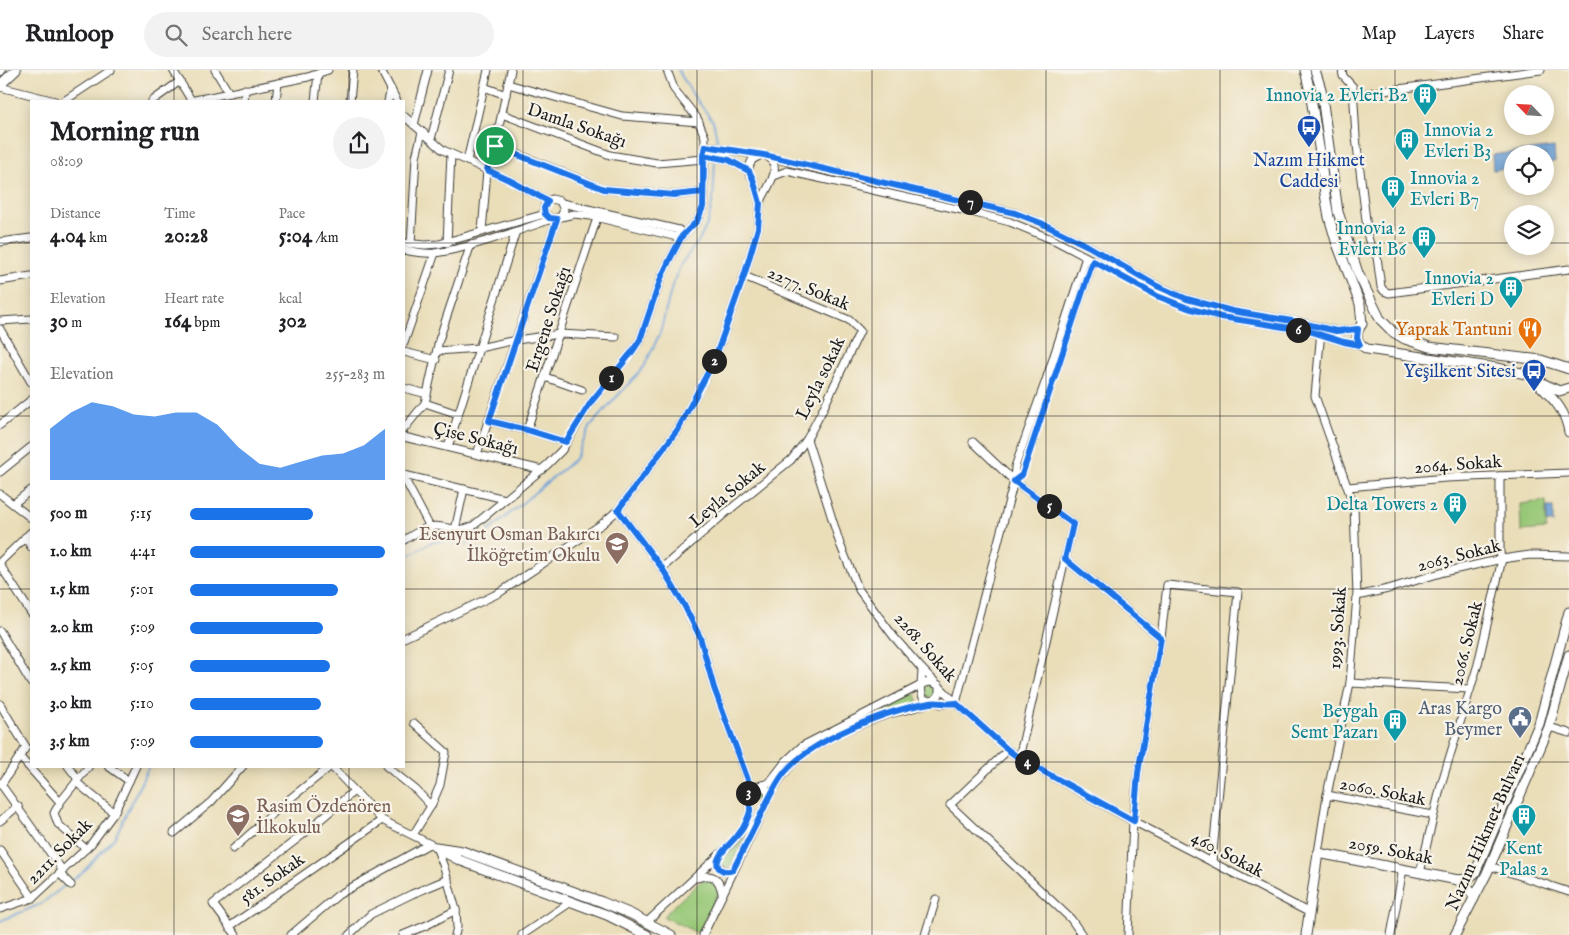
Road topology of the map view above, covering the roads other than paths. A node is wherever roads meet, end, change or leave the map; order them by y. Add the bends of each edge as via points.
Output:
1 (16, 70) edge
2 (111, 70) edge
3 (173, 70) edge
4 (215, 70) edge
5 (297, 70) edge
6 (328, 70) edge
7 (353, 70) edge
8 (381, 70) edge
9 (428, 70) edge
10 (449, 70) edge
11 (488, 70) edge
12 (511, 70) edge
13 (667, 70) edge
14 (1305, 70) edge
15 (1316, 70) edge
16 (1342, 70) edge
17 (1541, 70) edge
18 (318, 74) junction
19 (302, 78) junction
20 (180, 81) junction
21 (278, 83) junction
22 (508, 84) junction
23 (0, 86) edge
24 (484, 87) junction
25 (245, 89) junction
26 (391, 89) junction
27 (229, 92) junction
28 (506, 94) junction
29 (1353, 95) junction
30 (51, 100) edge
31 (66, 100) edge
32 (153, 100) edge
33 (192, 100) edge
34 (197, 100) edge
35 (244, 100) edge
36 (276, 100) edge
37 (315, 100) edge
38 (350, 100) edge
39 (388, 100) edge
40 (396, 100) edge
41 (502, 114) junction
42 (405, 117) edge
43 (699, 122) junction
44 (414, 125) junction
45 (422, 132) junction
46 (431, 139) junction
47 (495, 146) junction
48 (706, 146) junction
49 (451, 154) junction
50 (759, 156) junction
51 (768, 156) junction
52 (705, 157) junction
53 (467, 161) junction
54 (487, 170) junction
55 (749, 171) junction
56 (772, 177) junction
57 (753, 179) junction
58 (703, 192) junction
59 (548, 201) junction
60 (562, 203) junction
61 (760, 203) junction
62 (545, 214) junction
63 (557, 218) junction
64 (597, 218) junction
65 (516, 231) junction
66 (482, 232) junction
67 (682, 236) junction
68 (30, 238) edge
69 (0, 242) edge
70 (407, 243) edge
71 (447, 243) junction
72 (471, 244) junction
73 (405, 250) edge
74 (434, 253) junction
75 (1086, 257) junction
76 (1093, 261) junction
77 (1569, 269) edge
78 (30, 276) edge
79 (744, 276) junction
80 (0, 281) edge
81 (30, 319) edge
82 (1380, 319) junction
83 (0, 321) edge
84 (1360, 326) junction
85 (0, 329) edge
86 (860, 331) joint
87 (1321, 331) junction
88 (560, 334) junction
89 (616, 337) dead end
90 (405, 340) edge
91 (516, 340) junction
92 (1360, 345) junction
93 (479, 348) junction
94 (437, 351) junction
95 (405, 352) edge
96 (436, 360) junction
97 (1547, 361) junction
98 (1569, 361) edge
99 (1569, 369) edge
100 (1531, 376) junction
101 (545, 377) junction
102 (30, 380) edge
103 (405, 388) edge
104 (1569, 388) edge
105 (582, 390) dead end
106 (427, 394) junction
107 (30, 401) edge
108 (424, 402) junction
109 (458, 414) junction
110 (489, 421) junction
111 (0, 425) edge
112 (405, 426) edge
113 (527, 430) junction
114 (1569, 432) edge
115 (405, 436) edge
116 (807, 439) junction
117 (566, 442) junction
118 (973, 442) dead end
119 (448, 447) junction
120 (30, 448) edge
121 (477, 454) junction
122 (542, 470) junction
123 (0, 472) edge
124 (1569, 473) edge
125 (1500, 476) junction
126 (405, 477) edge
127 (405, 479) edge
128 (1014, 481) junction
129 (1348, 487) junction
130 (464, 490) junction
131 (30, 491) edge
132 (0, 494) edge
133 (6, 499) junction
134 (505, 499) junction
135 (13, 504) junction
136 (0, 505) edge
137 (618, 510) junction
138 (30, 517) edge
139 (430, 527) junction
140 (455, 530) junction
141 (28, 535) edge
142 (405, 540) edge
143 (1569, 556) edge
144 (1065, 559) junction
145 (1502, 559) junction
146 (0, 564) edge
147 (662, 568) junction
148 (1357, 596) junction
149 (30, 611) edge
150 (1569, 612) edge
151 (0, 631) edge
152 (405, 638) edge
153 (1161, 638) junction
154 (1569, 655) edge
155 (922, 669) junction
156 (30, 681) edge
157 (1350, 683) junction
158 (922, 685) junction
159 (938, 685) junction
160 (1470, 689) junction
161 (932, 702) junction
162 (956, 703) junction
163 (0, 704) edge
164 (414, 723) dead end
165 (1538, 724) junction
166 (1549, 727) junction
167 (1569, 734) edge
168 (30, 741) edge
169 (26, 747) junction
170 (1008, 750) junction
171 (20, 757) junction
172 (1019, 758) junction
173 (69, 768) edge
174 (87, 768) edge
175 (111, 768) edge
176 (135, 768) edge
177 (241, 768) edge
178 (333, 768) edge
179 (335, 768) edge
180 (388, 768) edge
181 (77, 780) junction
182 (129, 781) junction
183 (1, 784) edge
184 (762, 785) junction
185 (751, 788) junction
186 (354, 791) junction
187 (1327, 796) junction
188 (748, 797) junction
189 (769, 799) junction
190 (60, 802) junction
191 (18, 806) junction
192 (431, 806) junction
193 (114, 813) junction
194 (1433, 815) junction
195 (0, 820) edge
196 (382, 820) junction
197 (1134, 821) junction
198 (174, 833) dead end
199 (413, 835) junction
200 (432, 845) junction
201 (86, 849) junction
202 (233, 849) dead end
203 (0, 850) edge
204 (1318, 853) junction
205 (717, 857) junction
206 (1212, 862) junction
207 (1490, 866) junction
208 (733, 870) junction
209 (1403, 870) junction
210 (1420, 872) junction
211 (62, 875) junction
212 (448, 879) junction
213 (693, 880) junction
214 (1458, 880) junction
215 (71, 885) dead end
216 (1569, 892) edge
217 (722, 893) junction
218 (32, 898) junction
219 (936, 899) dead end
220 (571, 902) junction
221 (1472, 903) junction
222 (0, 909) edge
223 (456, 910) junction
224 (1308, 912) junction
225 (647, 922) junction
226 (229, 926) junction
227 (236, 935) edge
228 (291, 935) edge
229 (349, 935) edge
230 (403, 935) edge
231 (455, 935) edge
232 (522, 935) edge
233 (647, 935) edge
234 (671, 935) edge
235 (703, 935) edge
236 (925, 935) edge
237 (1082, 935) edge
238 (1128, 935) edge
239 (1306, 935) edge
240 (1391, 935) edge
241 (1455, 935) edge

1 - 23 main road
2 - 31 street
3 - 20 street
4 - 27 street
5 - 19 street
6 - 18 street
7 - 38 street
8 - 26 street
9 - 44 street
10 - 46 street
11 - 24 street
12 - 22 street
13 - 43 street via 674,89
14 - 84 main road via 1328,210 1360,304
15 - 82 main road via 1338,212 1358,273
16 - 29 street via 1353,87
17 - 29 street
18 - 19 street
18 - 37 street
19 - 21 street
20 - 32 street
20 - 33 street
21 - 25 street
21 - 36 street
22 - 28 street
22 - 43 street via 622,116
23 - 30 street
24 - 28 street
24 - 53 street
25 - 27 street
25 - 35 street
26 - 39 street
26 - 40 street
27 - 34 street
28 - 41 street
29 - 77 street via 1368,237 1377,257 1384,291 1389,293
41 - 47 street
41 - 52 street, Damla Sokağı via 610,155 657,163
42 - 44 street
43 - 48 street
44 - 45 street
45 - 46 street
45 - 70 street
46 - 49 street
47 - 54 street
47 - 58 street via 604,189 674,195
48 - 50 street
48 - 52 street
49 - 53 street
49 - 71 street
50 - 51 street
50 - 55 street via 752,160
51 - 56 street via 776,167
51 - 87 street via 1015,213 1088,246 1178,295 1232,311 1298,322
52 - 55 street, Damla Sokağı via 729,160
52 - 58 street
53 - 54 street
54 - 59 street
54 - 66 street
55 - 57 street
56 - 57 street via 760,182
56 - 61 street
56 - 75 street via 787,172 971,212 1010,222
57 - 61 street
58 - 67 street via 703,207 697,221
59 - 60 street via 555,199
59 - 62 street
60 - 63 street via 564,210
60 - 67 street via 679,230
61 - 79 street via 758,228
62 - 63 street
62 - 66 street
63 - 64 street via 574,214
63 - 65 street
63 - 91 street
64 - 67 street
64 - 88 street, Ergene Sokağı
65 - 72 street
65 - 93 street
66 - 71 street
67 - 117 street via 661,278 640,340 591,402
68 - 69 street
70 - 71 street
72 - 74 street
72 - 94 street
73 - 74 street
74 - 90 street
75 - 76 street
75 - 128 street via 1015,467
76 - 87 street via 1157,296 1188,308 1221,317
76 - 128 street via 1022,475
78 - 80 street
79 - 86 street, 2277. Sokak via 849,320
79 - 137 street via 714,361 678,429
81 - 83 street
82 - 84 main road via 1373,318
82 - 97 main road via 1405,339 1429,346
84 - 87 street
84 - 92 main road via 1357,338
85 - 102 street
86 - 116 street, Leyla sokak
87 - 92 street via 1344,342
87 - 129 street, 1993. Sokak via 1315,396
88 - 89 street
88 - 91 street
88 - 101 street, Ergene Sokağı
91 - 93 street
91 - 110 street
92 - 100 main road via 1367,349
93 - 94 street
93 - 109 street
94 - 96 street
95 - 96 street
96 - 106 street
97 - 98 main road
97 - 99 main road
100 - 104 main road via 1559,391
100 - 114 main road via 1562,409
101 - 105 street
101 - 113 street, Ergene Sokağı
103 - 106 street
106 - 108 street
107 - 111 street
108 - 109 street
108 - 112 street
109 - 119 street
110 - 113 street
110 - 121 street
113 - 117 street
115 - 119 street, Çise Sokağı
116 - 147 street, Leyla Sokak via 791,460
116 - 155 street, 2268. Sokak via 840,544 859,590
117 - 122 street
118 - 128 street
119 - 121 street, Çise Sokağı
120 - 123 street
121 - 122 street, Çise Sokağı
122 - 134 street
124 - 125 street, 2064. Sokak
125 - 129 street, 2064. Sokak
125 - 145 street, 2066. Sokak
126 - 130 street
127 - 139 street
128 - 144 street via 1073,524
128 - 162 street
129 - 148 street, 1993. Sokak via 1354,506
130 - 134 street
130 - 140 street
131 - 135 street
132 - 133 street
133 - 135 street
133 - 136 street
134 - 140 street via 473,526
135 - 138 street
137 - 147 street
137 - 152 street via 499,593
139 - 140 street
139 - 142 street
141 - 146 street
143 - 145 street, 2063. Sokak via 1530,555
144 - 153 street
144 - 172 street
145 - 148 street, 2063. Sokak
145 - 160 street, 2066. Sokak
146 - 149 street
147 - 185 street via 700,637 714,688
148 - 157 street, 1993. Sokak
150 - 165 main road, Nazım Hikmet Bulvarı
151 - 156 street
153 - 197 street via 1138,773
153 - 206 street via 1166,585 1238,592
154 - 166 main road, Nazım Hikmet Bulvarı
155 - 158 street
155 - 159 street, 2268. Sokak
157 - 160 street
157 - 187 street, 1993. Sokak
158 - 159 street via 931,682
158 - 161 street via 922,697
158 - 184 street via 802,746 786,760 769,783
159 - 161 street via 939,695
159 - 162 street, 2268. Sokak
160 - 194 street, 2066. Sokak
161 - 162 street
161 - 189 street via 867,722 812,749 784,774
162 - 170 street, 2268. Sokak
163 - 169 street
164 - 192 street via 446,752 440,785
165 - 166 main road
165 - 214 main road, Nazım Hikmet Bulvarı via 1475,873 1467,879
166 - 167 street
166 - 207 main road, Nazım Hikmet Bulvarı
168 - 169 street
169 - 171 street
170 - 172 street, 2268. Sokak
170 - 237 street via 950,806 1072,919
171 - 183 street
171 - 190 street
172 - 197 street, 2268. Sokak
173 - 181 street
174 - 181 street
175 - 182 street
176 - 182 street, 2211. Sokak
177 - 198 street via 211,802
178 - 202 street via 287,801
179 - 186 street
180 - 192 street
181 - 190 street
181 - 193 street
182 - 193 street, 2211. Sokak
183 - 191 street
184 - 185 street
184 - 189 street via 768,790
185 - 188 street
186 - 196 street
186 - 226 street via 212,904
187 - 194 street, 2060. Sokak
187 - 204 street, 1993. Sokak
188 - 189 street via 757,806
188 - 205 street via 750,811 742,832
189 - 208 street
190 - 201 street via 54,813 58,824
191 - 195 street
191 - 211 street
192 - 199 street
193 - 201 street, 2211. Sokak
194 - 210 street, 2066. Sokak
196 - 199 street
196 - 226 street, 581. Sokak
197 - 206 street, 460. Sokak
197 - 238 street
199 - 200 street
200 - 212 street
200 - 220 main road via 459,860
200 - 225 main road via 462,851 602,902
200 - 228 street via 338,895
201 - 211 street, 2211. Sokak
203 - 218 street
204 - 209 main road, 2059. Sokak
204 - 224 main road, 1993. Sokak
205 - 208 street via 720,869
205 - 213 street
206 - 224 street, 460. Sokak
207 - 216 street
207 - 221 main road, Nazım Hikmet Bulvarı
208 - 217 street
209 - 210 main road, 2059. Sokak
209 - 240 street
210 - 214 main road, 2059. Sokak
211 - 215 street
211 - 218 street, 2211. Sokak
212 - 223 street
212 - 229 street via 372,914
213 - 217 street via 706,875 716,878
213 - 225 street
214 - 221 main road via 1472,893
217 - 235 street
218 - 222 street, 2211. Sokak
219 - 236 street
220 - 232 street
220 - 233 main road
221 - 241 main road, Nazım Hikmet Bulvarı
223 - 230 street
223 - 231 street
224 - 239 main road, 1993. Sokak
225 - 234 main road
226 - 227 street

